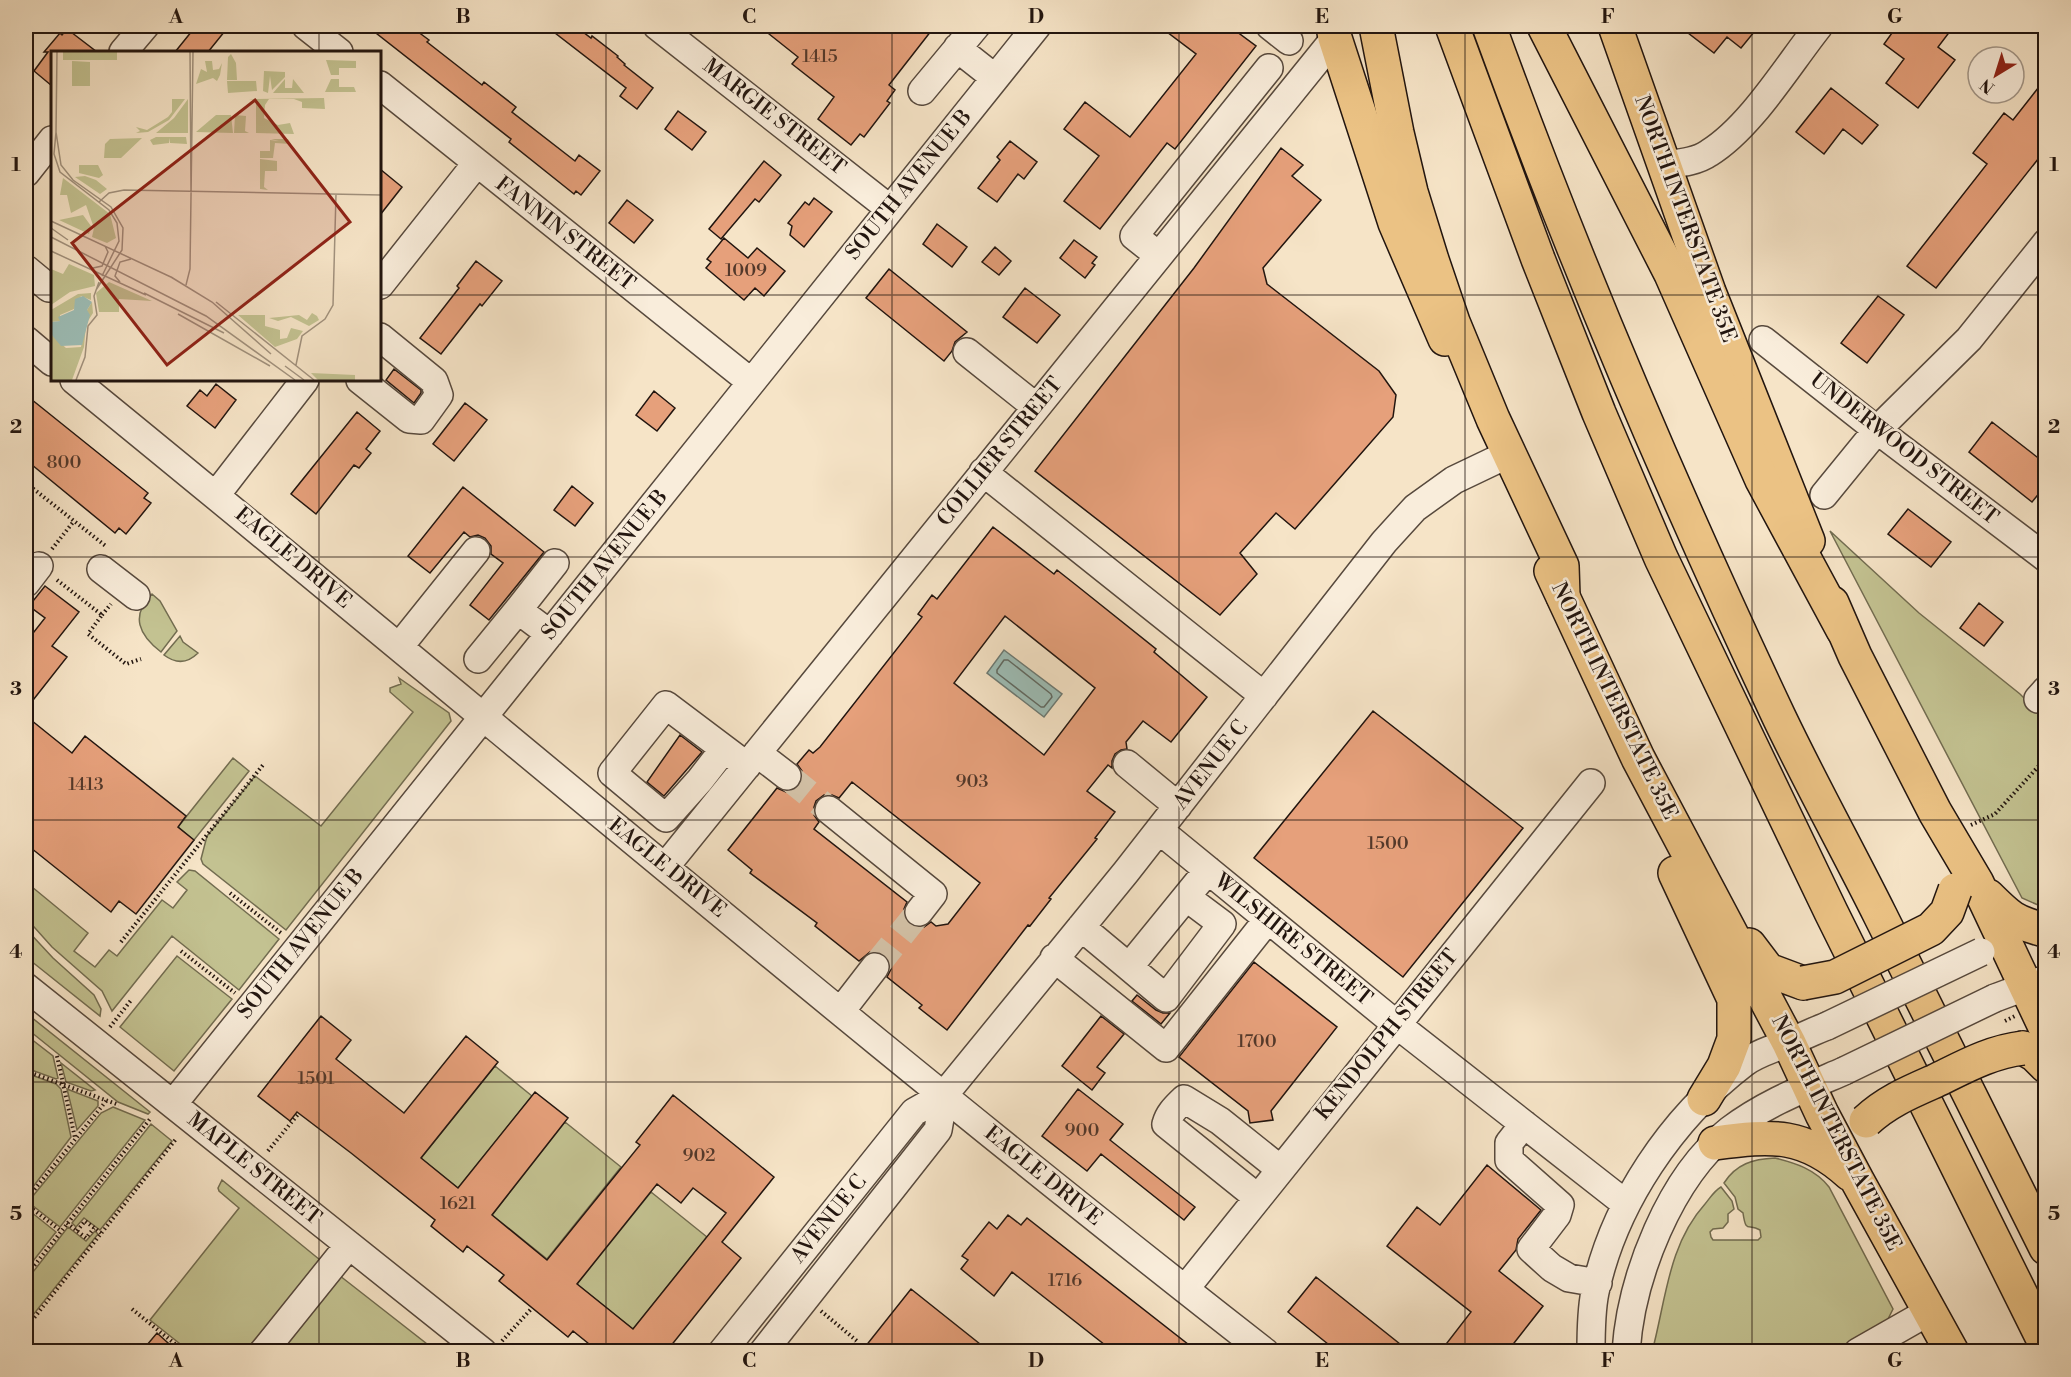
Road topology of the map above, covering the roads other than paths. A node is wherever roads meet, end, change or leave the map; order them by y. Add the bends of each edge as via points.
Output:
1 (145, 26) edge
2 (306, 26) edge
3 (657, 26) edge
4 (976, 26) edge
5 (1037, 26) edge
6 (1376, 26) edge
7 (1452, 26) edge
8 (1489, 26) edge
9 (1544, 26) edge
10 (1615, 26) edge
11 (1819, 26) edge
12 (1334, 32) edge
13 (957, 48) junction
14 (124, 51) edge
15 (338, 51) edge
16 (1269, 68) dead end
17 (995, 78) junction
18 (381, 86) edge
19 (922, 91) dead end
20 (1236, 110) junction
21 (1260, 129) junction
22 (51, 141) edge
23 (476, 164) junction
24 (1664, 165) junction
25 (26, 173) edge
26 (1168, 193) junction
27 (890, 209) junction
28 (1192, 213) junction
29 (2046, 243) edge
30 (1158, 255) junction
31 (26, 269) edge
32 (381, 284) edge
33 (49, 288) dead end
34 (381, 338) edge
35 (26, 340) edge
36 (1763, 340) dead end
37 (967, 351) dead end
38 (51, 361) edge
39 (75, 381) edge
40 (361, 381) edge
41 (751, 382) junction
42 (296, 383) edge
43 (1036, 407) junction
44 (1877, 430) junction
45 (1498, 459) junction
46 (983, 472) junction
47 (216, 495) junction
48 (1824, 495) dead end
49 (476, 551) dead end
50 (2046, 558) edge
51 (106, 559) road end
52 (555, 563) dead end
53 (136, 596) dead end
54 (1563, 596) junction
55 (518, 610) junction
56 (1843, 630) junction
57 (550, 634) junction
58 (399, 647) junction
59 (478, 659) dead end
60 (1264, 696) junction
61 (484, 717) junction
62 (724, 749) dead end
63 (1638, 758) junction
64 (752, 760) junction
65 (1127, 764) dead end
66 (787, 776) tunnel mouth
67 (1591, 783) dead end
68 (1178, 806) junction
69 (829, 810) tunnel mouth
70 (1159, 830) junction
71 (665, 867) junction
72 (1208, 870) junction
73 (1966, 887) junction
74 (1186, 897) junction
75 (919, 912) tunnel mouth
76 (1268, 919) junction
77 (1081, 927) junction
78 (2045, 930) edge
79 (1993, 947) junction
80 (1054, 958) junction
81 (875, 967) tunnel mouth
82 (1129, 968) junction
83 (26, 987) edge
84 (2022, 988) edge
85 (841, 1011) junction
86 (1396, 1024) junction
87 (1789, 1042) junction
88 (2038, 1048) edge
89 (1809, 1086) junction
90 (944, 1095) junction
91 (1704, 1099) junction
92 (173, 1104) junction
93 (1524, 1124) junction
94 (1715, 1143) junction
95 (1271, 1162) junction
96 (1857, 1180) junction
97 (1248, 1190) junction
98 (1626, 1204) junction
99 (349, 1245) junction
100 (2046, 1248) edge
101 (1598, 1283) junction
102 (1185, 1289) junction
103 (1930, 1311) junction
104 (2046, 1345) edge
105 (263, 1352) edge
106 (483, 1352) edge
107 (722, 1352) edge
108 (763, 1352) edge
109 (1265, 1352) edge
110 (1591, 1352) edge
111 (1626, 1352) edge
112 (1858, 1352) edge
113 (1952, 1352) edge

1 - 14 street
2 - 15 street
3 - 27 street, MARGIE STREET
4 - 13 street
5 - 17 street, SOUTH AVENUE B
6 - 54 main road via 1396,133 1432,260 1493,418 1562,566
7 - 104 main road via 1538,259 1661,558
8 - 100 main road via 1595,302 1707,561 1781,720
9 - 56 main road via 1671,274 1762,480
10 - 24 main road, NORTH INTERSTATE 35E
11 - 24 street via 1742,127 1708,154
12 - 21 street, COLLIER STREET
12 - 45 main road, NORTH INTERSTATE 35E via 1395,223
13 - 17 street
13 - 19 street
16 - 20 street
17 - 27 street, SOUTH AVENUE B
18 - 23 street, FANNIN STREET
20 - 21 street
20 - 26 street
21 - 28 street, COLLIER STREET
22 - 25 street
23 - 32 street
23 - 41 street, FANNIN STREET
24 - 56 main road, NORTH INTERSTATE 35E via 1709,292
26 - 28 street
26 - 30 street via 1134,236
27 - 41 street, SOUTH AVENUE B
28 - 30 street, COLLIER STREET
29 - 44 street via 1969,339
30 - 43 street, COLLIER STREET
31 - 33 street
34 - 40 street via 434,381 440,395 421,420 409,419
35 - 38 street
36 - 44 street, UNDERWOOD STREET
37 - 43 street
39 - 47 street, EAGLE DRIVE
41 - 57 street, SOUTH AVENUE B
42 - 47 street
43 - 46 street, COLLIER STREET
44 - 48 street
44 - 50 street, UNDERWOOD STREET
45 - 54 main road, NORTH INTERSTATE 35E
45 - 60 street, AVENUE C via 1454,480 1415,508
46 - 60 street
46 - 64 street, COLLIER STREET
47 - 58 street, EAGLE DRIVE
49 - 58 street
51 - 53 street
52 - 55 street
54 - 63 main road, NORTH INTERSTATE 35E
55 - 57 street
55 - 59 street
56 - 73 main road, NORTH INTERSTATE 35E via 1935,812
57 - 61 street, SOUTH AVENUE B
58 - 61 street, EAGLE DRIVE
60 - 68 street, AVENUE C
61 - 71 street, EAGLE DRIVE
61 - 92 street, SOUTH AVENUE B
62 - 64 street
63 - 73 main road, bridge via 1677,806 1752,951 1768,970 1803,983 1835,977 1931,929
63 - 87 main road, NORTH INTERSTATE 35E
63 - 91 main road via 1653,826 1734,999 1734,1039 1724,1066
64 - 66 street
64 - 71 street, COLLIER STREET
65 - 68 street
67 - 86 street, KENDOLPH STREET
68 - 70 street, AVENUE C
69 - 75 street via 933,894
70 - 72 street, WILSHIRE STREET
70 - 77 street, AVENUE C
71 - 85 street, EAGLE DRIVE
72 - 74 street
72 - 76 street, WILSHIRE STREET
73 - 78 main road via 2009,918
73 - 79 main road
74 - 82 street
74 - 82 street via 1222,924 1166,998
76 - 80 street via 1167,1048
76 - 86 street, WILSHIRE STREET
77 - 80 street, AVENUE C
77 - 82 street
78 - 79 street
79 - 84 main road
79 - 87 street, bridge
80 - 90 street, AVENUE C
81 - 85 street
83 - 92 street, MAPLE STREET
84 - 88 main road
84 - 89 street, bridge
85 - 90 street, EAGLE DRIVE
86 - 93 street, WILSHIRE STREET
86 - 95 street, KENDOLPH STREET
87 - 89 main road, NORTH INTERSTATE 35E
87 - 91 street via 1744,1063
88 - 96 main road, bridge via 1986,1056 1892,1101 1857,1133 1852,1147
89 - 94 street via 1744,1120
89 - 96 main road, NORTH INTERSTATE 35E
90 - 102 street, EAGLE DRIVE
90 - 107 street, AVENUE C via 914,1112
90 - 108 street, AVENUE C via 938,1130
91 - 98 street via 1657,1156
92 - 99 street, MAPLE STREET
93 - 98 street, WILSHIRE STREET
93 - 101 street via 1509,1143 1509,1160 1560,1205 1531,1249 1569,1278
94 - 96 main road via 1778,1138 1808,1145 1831,1157
94 - 111 street via 1677,1194 1652,1243 1634,1296
95 - 97 street, KENDOLPH STREET
95 - 97 street via 1185,1099 1175,1107 1166,1124
96 - 103 main road, NORTH INTERSTATE 35E
97 - 102 street, KENDOLPH STREET
98 - 101 street
99 - 105 street
99 - 106 street, MAPLE STREET
101 - 110 street
102 - 109 street, EAGLE DRIVE
103 - 112 street
103 - 113 main road, NORTH INTERSTATE 35E

